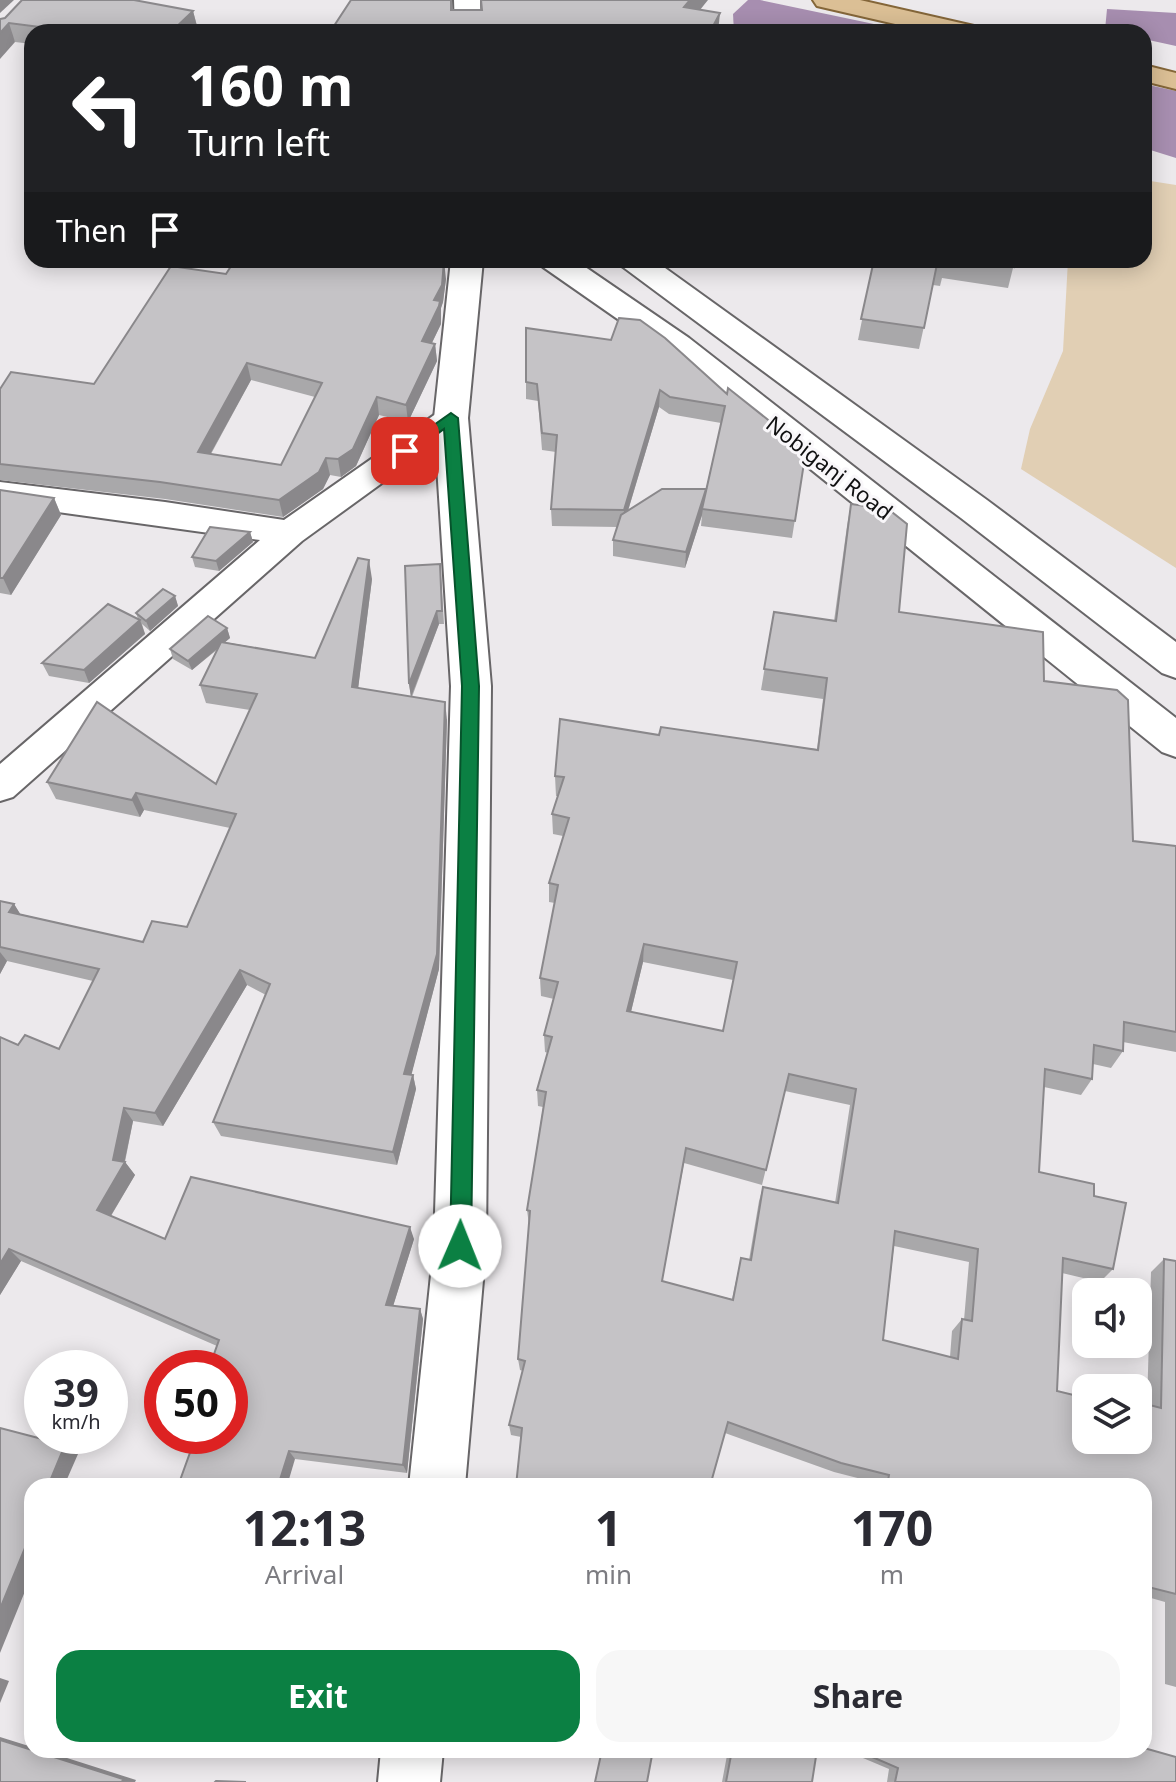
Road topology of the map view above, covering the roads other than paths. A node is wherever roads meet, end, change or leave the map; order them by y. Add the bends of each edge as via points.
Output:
1 (467, 0) edge
2 (826, 0) edge
3 (468, 24) edge
4 (930, 24) edge
5 (1152, 75) edge
6 (1176, 81) edge
7 (466, 268) edge
8 (566, 268) edge
9 (645, 268) edge
10 (451, 418) junction
11 (0, 493) edge
12 (290, 533) junction
13 (1176, 663) edge
14 (1176, 741) edge
15 (0, 786) edge
16 (438, 1478) edge
17 (411, 1758) edge
18 (409, 1782) edge

1 - 3 main road
2 - 4 main road
5 - 6 main road
7 - 10 main road
8 - 14 main road, Nobiganj Road via 677,345
9 - 13 main road
10 - 12 street
10 - 16 main road via 471,686 460,1246
11 - 12 street
12 - 15 street
17 - 18 main road

